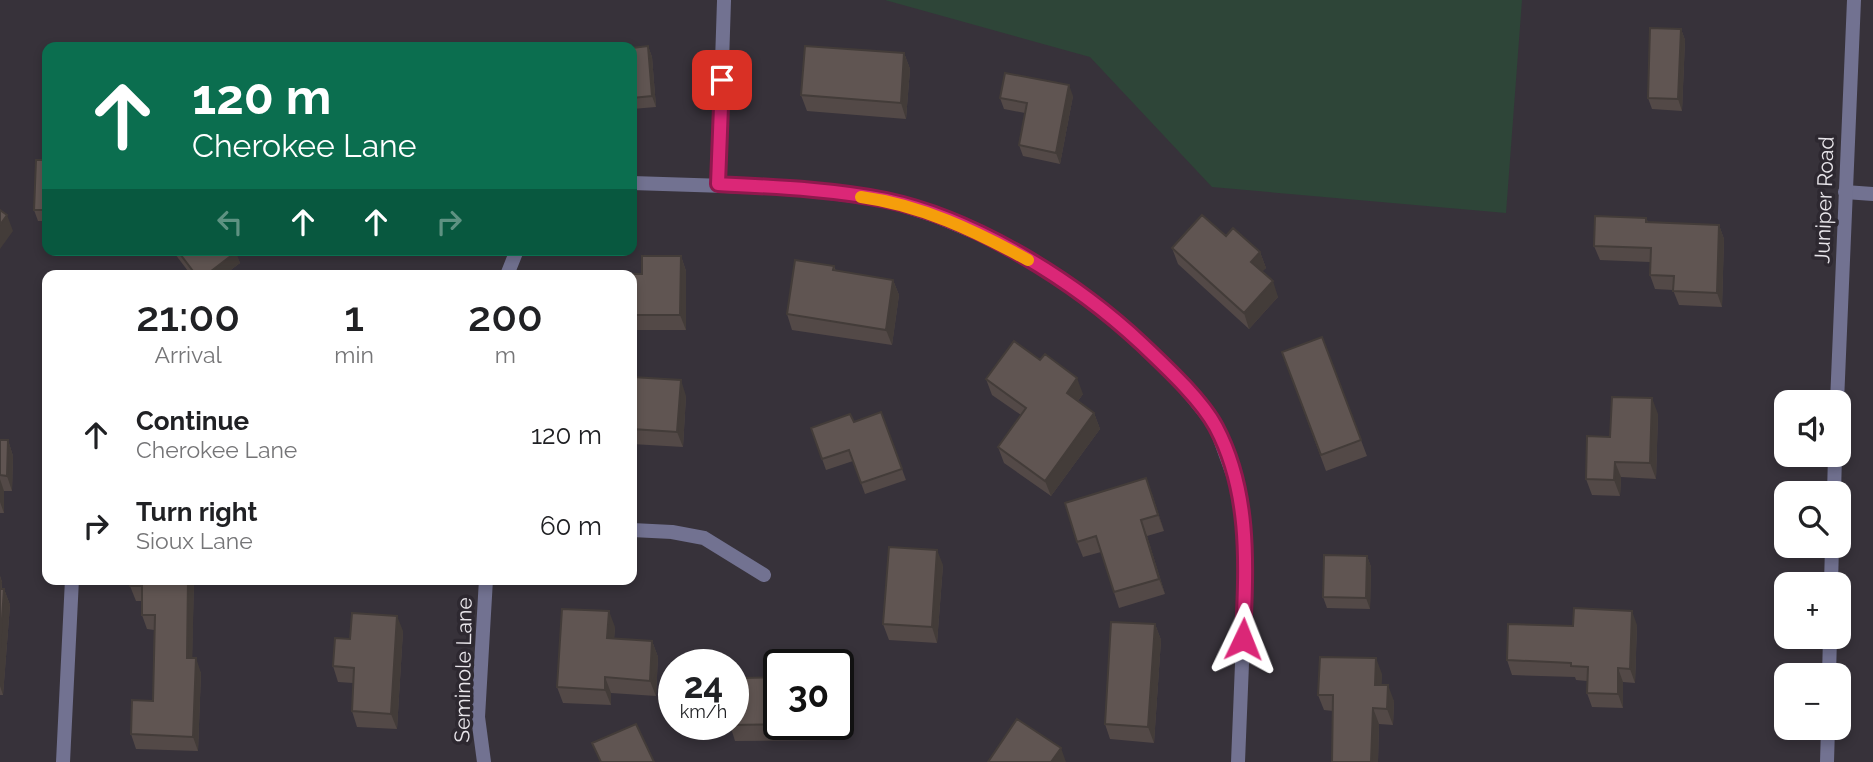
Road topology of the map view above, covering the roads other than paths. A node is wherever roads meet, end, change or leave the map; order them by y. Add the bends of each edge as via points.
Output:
1 (1854, 0) edge
2 (724, 1) edge
3 (637, 183) edge
4 (718, 184) junction
5 (1845, 192) junction
6 (1873, 194) edge
7 (1837, 390) edge
8 (637, 530) edge
9 (764, 575) dead end
10 (72, 585) edge
11 (486, 585) edge
12 (1828, 740) edge
13 (63, 762) edge
14 (484, 762) edge
15 (1238, 762) edge
16 (1827, 762) edge

1 - 5 street, Juniper Road
2 - 4 street
3 - 4 street
4 - 15 street via 887,201 984,236 1045,269 1122,325 1177,377 1215,425 1240,494 1245,590
5 - 6 street
5 - 7 street, Juniper Road
8 - 9 street via 704,538
10 - 13 street
11 - 14 street, Seminole Lane via 478,717
12 - 16 street

